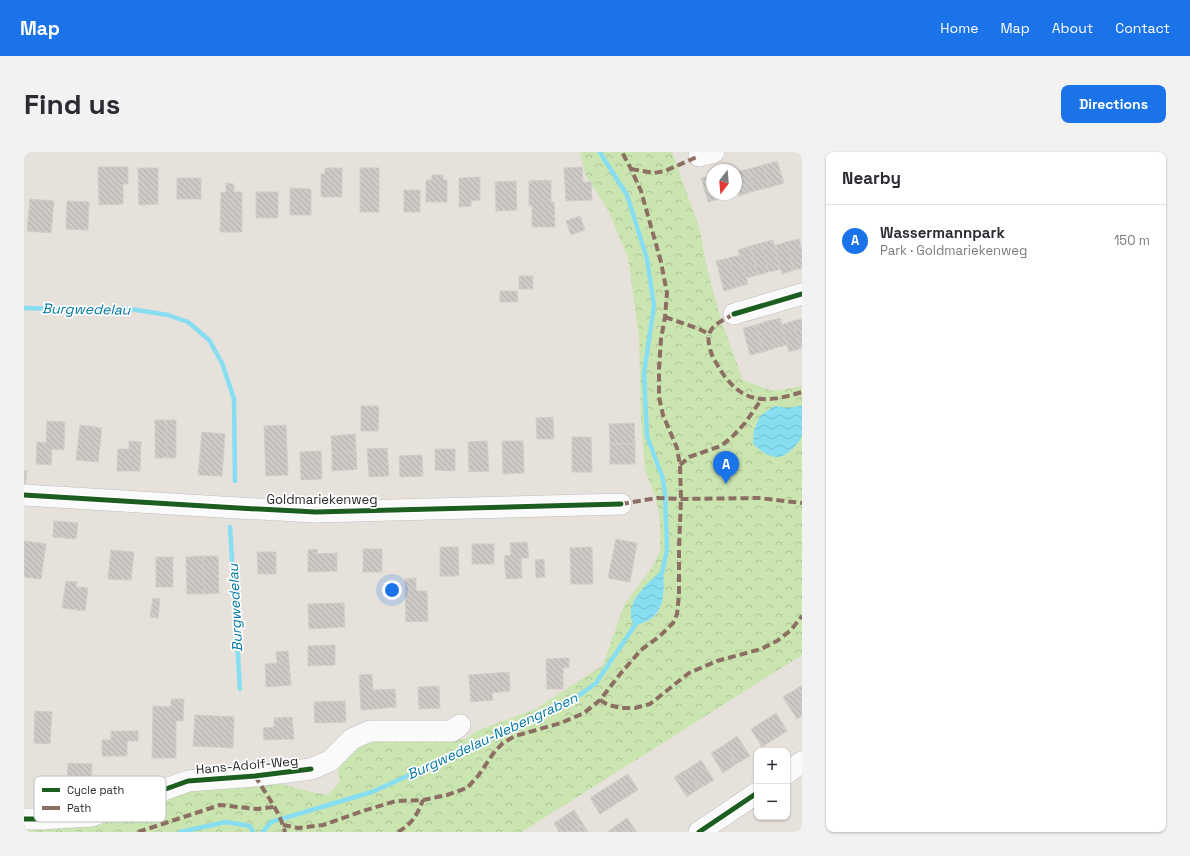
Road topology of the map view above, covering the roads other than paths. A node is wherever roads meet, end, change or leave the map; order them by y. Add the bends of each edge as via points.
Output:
1 (802, 294) edge
2 (734, 314) dead end
3 (24, 495) edge
4 (621, 504) dead end
5 (460, 725) dead end
6 (802, 762) edge
7 (790, 771) edge
8 (166, 789) edge
9 (754, 795) edge
10 (699, 832) edge

1 - 2 street
3 - 4 street, Goldmariekenweg via 316,512
5 - 8 street, Hans-Adolf-Weg via 452,730 370,731 352,739 330,762 311,770 188,781
6 - 7 street
9 - 10 street

